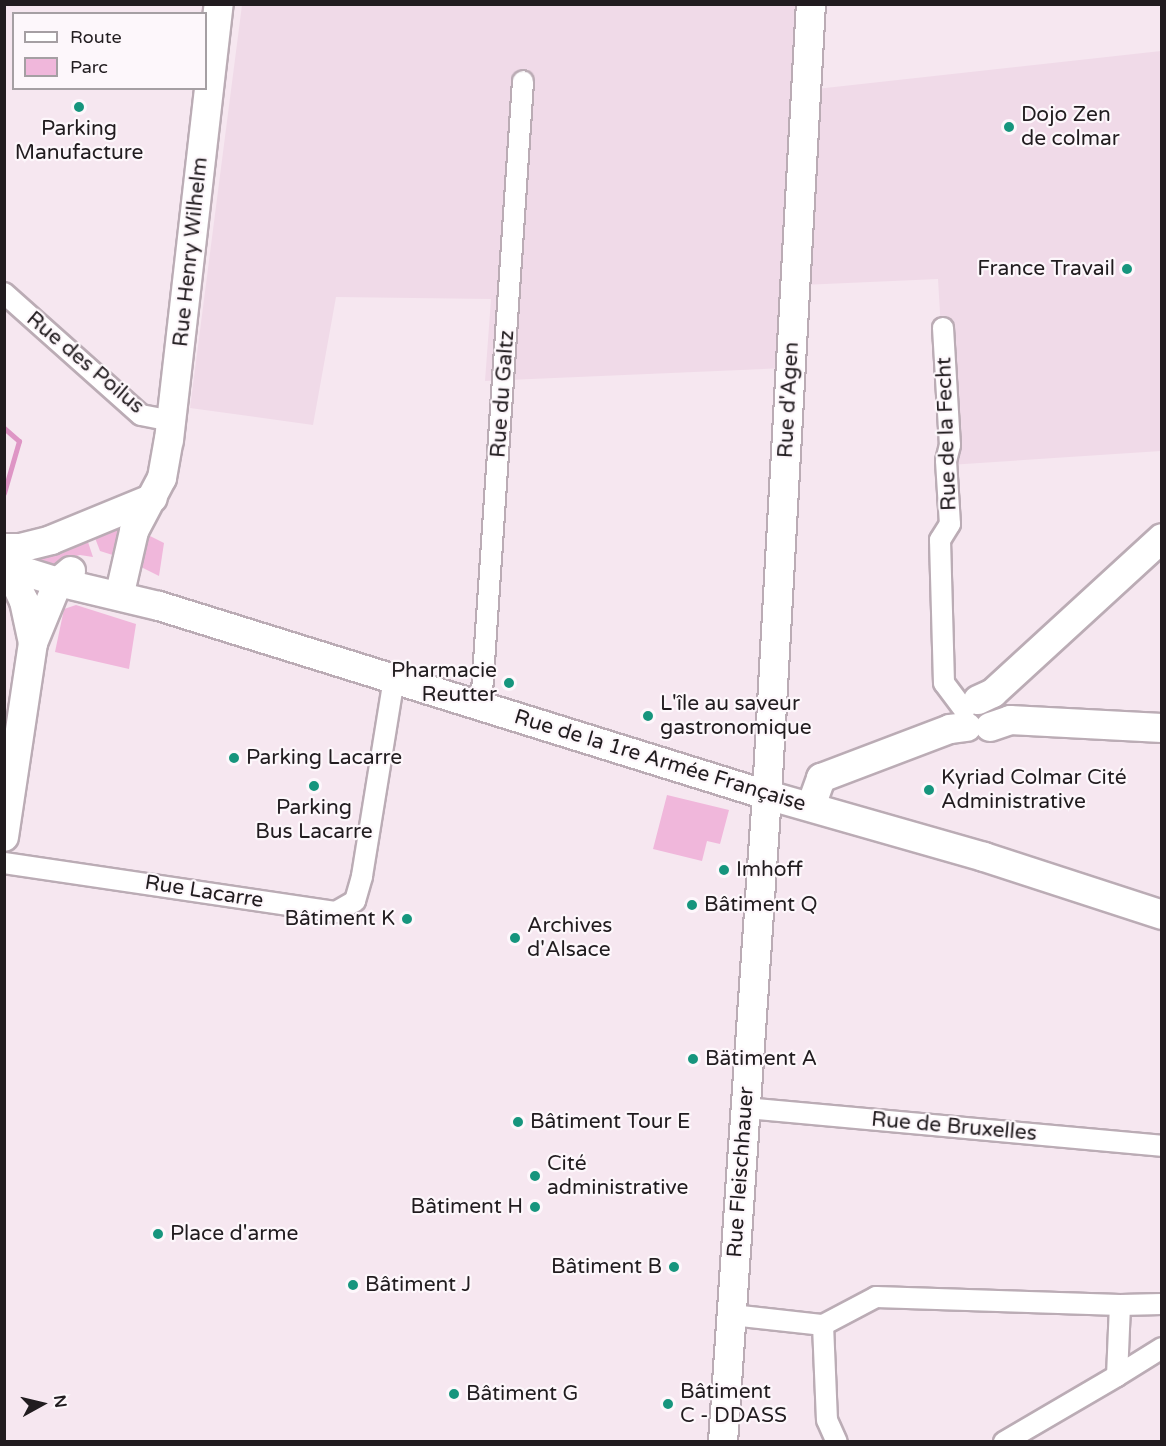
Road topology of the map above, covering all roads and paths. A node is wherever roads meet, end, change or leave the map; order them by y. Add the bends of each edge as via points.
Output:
1 (219, 4) edge
2 (811, 4) edge
3 (523, 81) dead end
4 (4, 293) edge
5 (943, 328) dead end
6 (171, 422) junction
7 (153, 498) junction
8 (1161, 537) edge
9 (6, 560) edge
10 (58, 582) junction
11 (122, 584) junction
12 (159, 606) junction
13 (33, 644) junction
14 (394, 679) junction
15 (481, 706) junction
16 (980, 714) junction
17 (1161, 728) edge
18 (767, 795) junction
19 (811, 806) junction
20 (4, 837) edge
21 (4, 863) edge
22 (1161, 915) edge
23 (746, 1108) junction
24 (1161, 1146) edge
25 (1161, 1304) edge
26 (1120, 1305) junction
27 (732, 1315) junction
28 (823, 1325) junction
29 (1161, 1348) edge
30 (1117, 1376) junction
31 (723, 1442) edge
32 (837, 1442) edge
33 (1004, 1442) edge

1 - 6 main road, Rue Henry Wilhelm
2 - 18 main road, Rue d'Agen
3 - 15 street, Rue du Galtz
4 - 6 street, Rue des Poilus via 141,415
5 - 16 street, Rue de la Fecht via 950,445 946,460 950,524 940,540 944,683
6 - 7 main road, Rue Henry Wilhelm via 162,478
7 - 9 main road via 51,540 20,548
7 - 11 main road, Rue Henry Wilhelm via 134,531
8 - 16 main road
9 - 10 main road
9 - 13 main road via 24,601
10 - 11 main road via 65,574 85,568
10 - 12 main road
10 - 13 main road
11 - 12 main road
12 - 14 main road, Rue de la 1re Armée Française
13 - 20 main road
14 - 15 main road, Rue de la 1re Armée Française
14 - 21 street, Rue Lacarre via 362,876 355,901 336,912
15 - 18 main road, Rue de la 1re Armée Française
16 - 17 main road
16 - 19 main road via 822,778
18 - 19 main road, Rue de la 1re Armée Française
18 - 23 main road, Rue Fleischhauer
19 - 22 main road, Rue de la 1re Armée Française
23 - 24 street, Rue de Bruxelles
23 - 27 main road, Rue Fleischhauer
25 - 26 street
26 - 28 street via 876,1297
26 - 30 street
27 - 28 street
27 - 31 main road, Rue Fleischhauer
28 - 32 street via 827,1420
29 - 30 street
30 - 33 street

